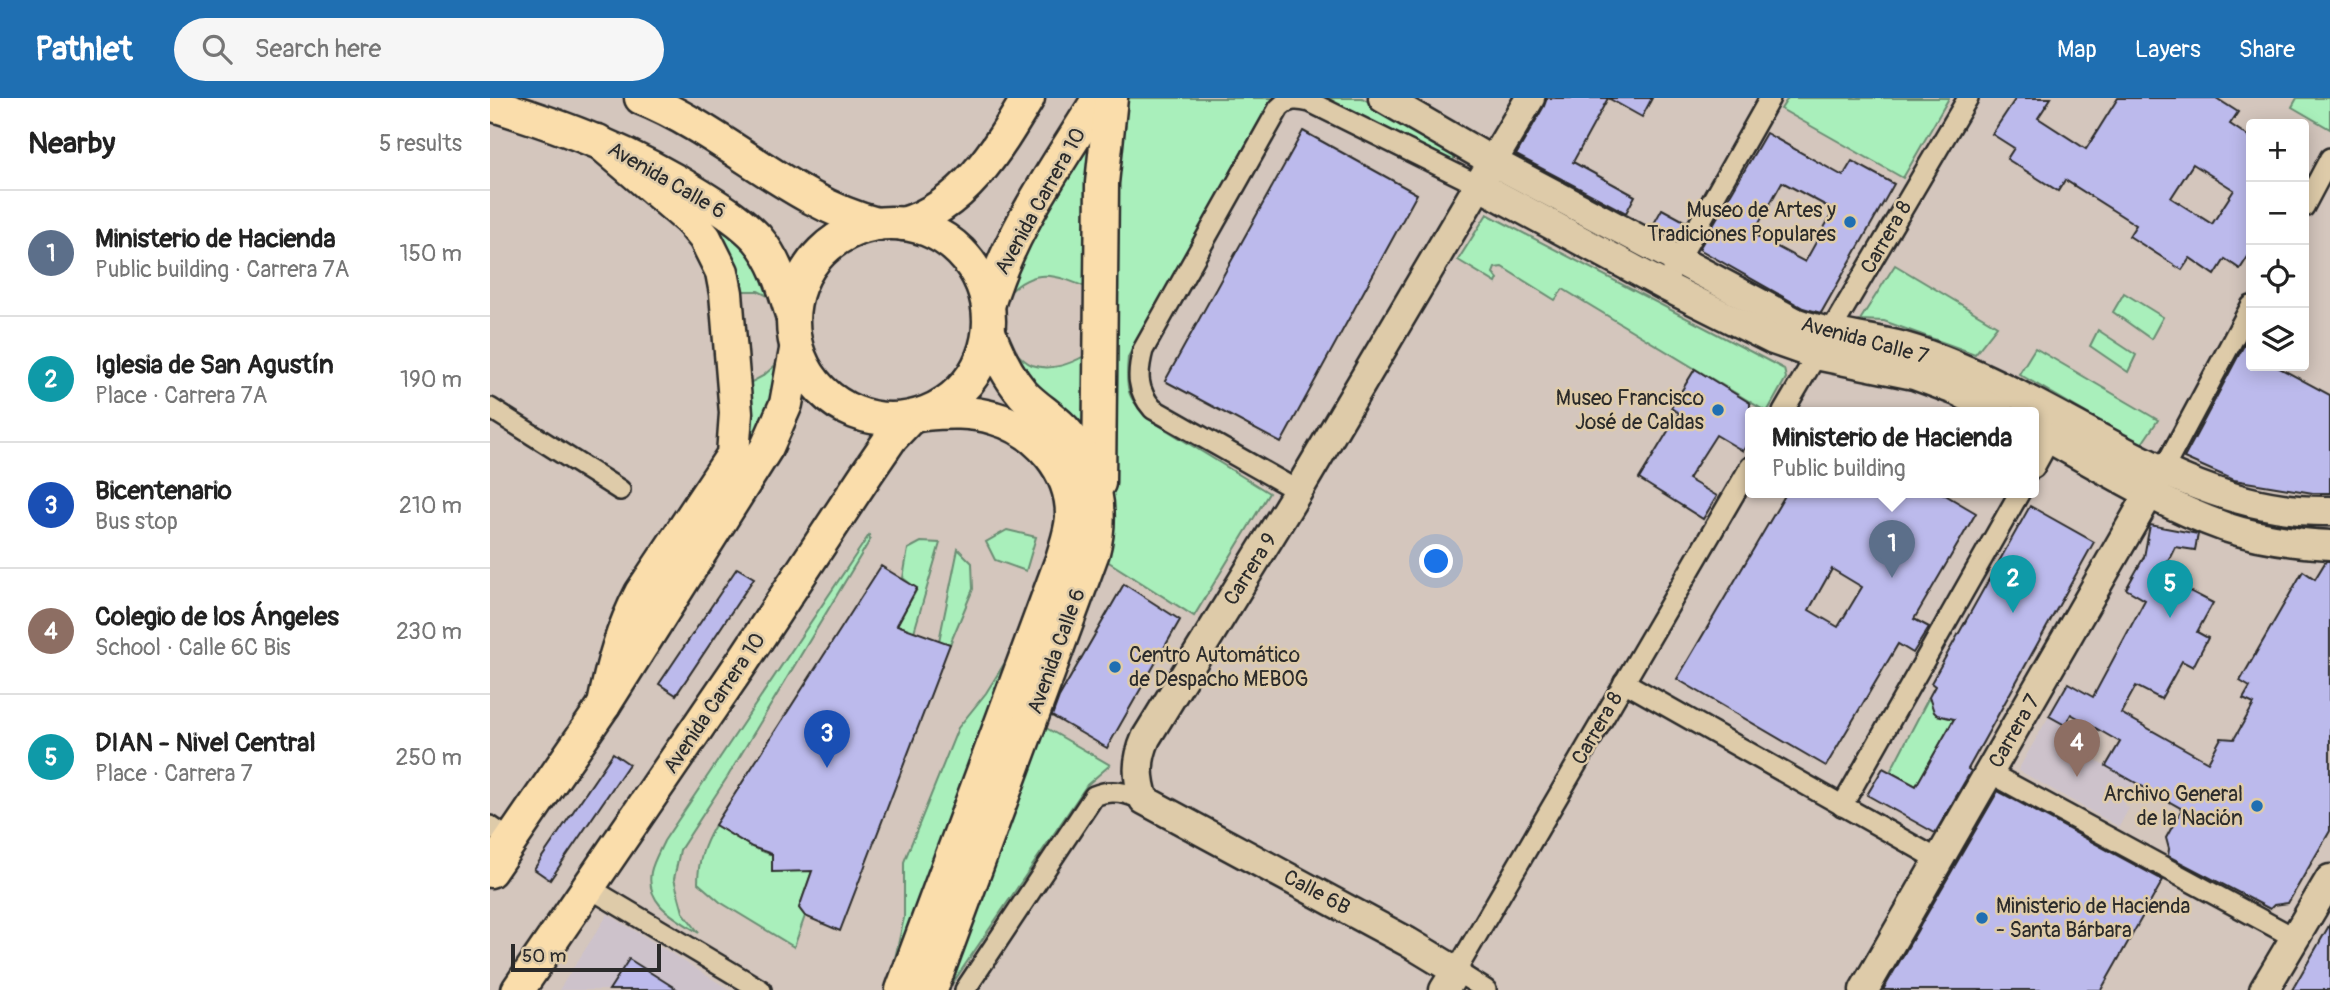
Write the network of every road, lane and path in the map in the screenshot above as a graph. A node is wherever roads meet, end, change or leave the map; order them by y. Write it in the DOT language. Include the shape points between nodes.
graph roads {
  1 [pos="641,98"];
  2 [pos="1028,98"];
  3 [pos="1099,98"];
  4 [pos="1111,98"];
  5 [pos="1383,98"];
  6 [pos="1530,98"];
  7 [pos="1770,98"];
  8 [pos="1968,98"];
  9 [pos="490,104"];
  10 [pos="598,141"];
  11 [pos="2330,158"];
  12 [pos="1497,164"];
  13 [pos="1478,186"];
  14 [pos="2309,198"];
  15 [pos="890,224"];
  16 [pos="1671,274"];
  17 [pos="2250,308"];
  18 [pos="792,316"];
  19 [pos="989,319"];
  20 [pos="1823,344"];
  21 [pos="796,350"];
  22 [pos="1786,407"];
  23 [pos="1989,407"];
  24 [pos="2037,407"];
  25 [pos="490,408"];
  26 [pos="2039,408"];
  27 [pos="917,416"];
  28 [pos="2042,435"];
  29 [pos="1745,476"];
  30 [pos="2157,482"];
  31 [pos="620,490"];
  32 [pos="1298,491"];
  33 [pos="2017,498"];
  34 [pos="1098,509"];
  35 [pos="2330,511"];
  36 [pos="2330,545"];
  37 [pos="1624,682"];
  38 [pos="604,705"];
  39 [pos="1990,773"];
  40 [pos="1144,800"];
  41 [pos="1842,806"];
  42 [pos="501,834"];
  43 [pos="1939,860"];
  44 [pos="490,871"];
  45 [pos="2330,879"];
  46 [pos="588,887"];
  47 [pos="2295,938"];
  48 [pos="1450,980"];
  49 [pos="518,990"];
  50 [pos="761,990"];
  51 [pos="902,990"];
  52 [pos="932,990"];
  53 [pos="965,990"];
  54 [pos="1486,990"];
  55 [pos="1864,990"];
  56 [pos="2264,990"];
  1 -- 15 [label="main road" via="834,211"];
  2 -- 15 [label="main road" via="985,165 963,189 928,214"];
  3 -- 19 [label="main road, Avenida Carrera 10" via="1012,242 997,277"];
  4 -- 34 [label="main road" via="1102,183"];
  5 -- 12 [label="street, Avenida Calle 7"];
  6 -- 12 [label="street, Carrera 9"];
  7 -- 16 [label="street"];
  8 -- 20 [label="street, Carrera 8"];
  9 -- 10 [label="main road, Avenida Calle 6"];
  10 -- 18 [label="main road, Avenida Calle 6" via="685,185 743,225 775,266"];
  10 -- 38 [label="main road" via="690,220 715,253 726,293 736,413 733,455 630,614"];
  11 -- 14 [label="street"];
  12 -- 13 [label="street, Carrera 9"];
  12 -- 16 [label="street, Avenida Calle 7"];
  13 -- 16 [label="street, Avenida Calle 7"];
  13 -- 32 [label="street, Carrera 9"];
  13 -- 32 [label="street" via="1310,102 1284,103 1143,350 1138,377 1153,409"];
  15 -- 18 [label="main road" via="858,229 825,248 802,279"];
  15 -- 19 [label="main road" via="933,233 960,251 983,287"];
  16 -- 20 [label="street, Avenida Calle 7" via="1786,318"];
  17 -- 30 [label="street"];
  18 -- 21 [label="main road"];
  19 -- 27 [label="main road" via="980,365 960,392"];
  19 -- 34 [label="main road, Avenida Calle 6" via="1002,363 1016,385 1079,448"];
  20 -- 22 [label="street, Carrera 8"];
  20 -- 23 [label="street, Avenida Calle 7" via="1957,391"];
  20 -- 24 [label="street, Avenida Calle 7" via="1901,346 1964,369"];
  21 -- 27 [label="main road" via="806,372 838,404 886,419"];
  21 -- 38 [label="main road" via="786,404 767,447"];
  25 -- 31 [label="street"];
  26 -- 30 [label="street, Avenida Calle 7"];
  27 -- 46 [label="main road, Avenida Carrera 10" via="891,438"];
  27 -- 51 [label="main road, Avenida Calle 6" via="957,412 997,419 1017,428 1055,461 1066,481 1072,517 1062,559"];
  28 -- 30 [label="street, Avenida Calle 7"];
  29 -- 37 [label="street, Carrera 8"];
  30 -- 35 [label="street, Avenida Calle 7" via="2290,509"];
  30 -- 36 [label="street, Avenida Calle 7" via="2225,527"];
  30 -- 39 [label="street, Carrera 7"];
  32 -- 40 [label="street, Carrera 9" via="1146,738 1138,767"];
  33 -- 41 [label="street"];
  34 -- 52 [label="main road, Avenida Calle 6" via="1093,552"];
  37 -- 41 [label="street"];
  37 -- 48 [label="street, Carrera 8"];
  38 -- 42 [label="main road"];
  39 -- 43 [label="street, Carrera 7"];
  39 -- 47 [label="street"];
  40 -- 48 [label="street, Calle 6B" via="1408,942"];
  40 -- 53 [label="street" via="1118,791 1094,796"];
  41 -- 43 [label="street"];
  42 -- 44 [label="main road"];
  43 -- 55 [label="street, Carrera 7"];
  45 -- 47 [label="street"];
  46 -- 49 [label="main road, Avenida Carrera 10"];
  46 -- 50 [label="street"];
  47 -- 56 [label="street"];
  48 -- 54 [label="street, Calle 6B"];
}
